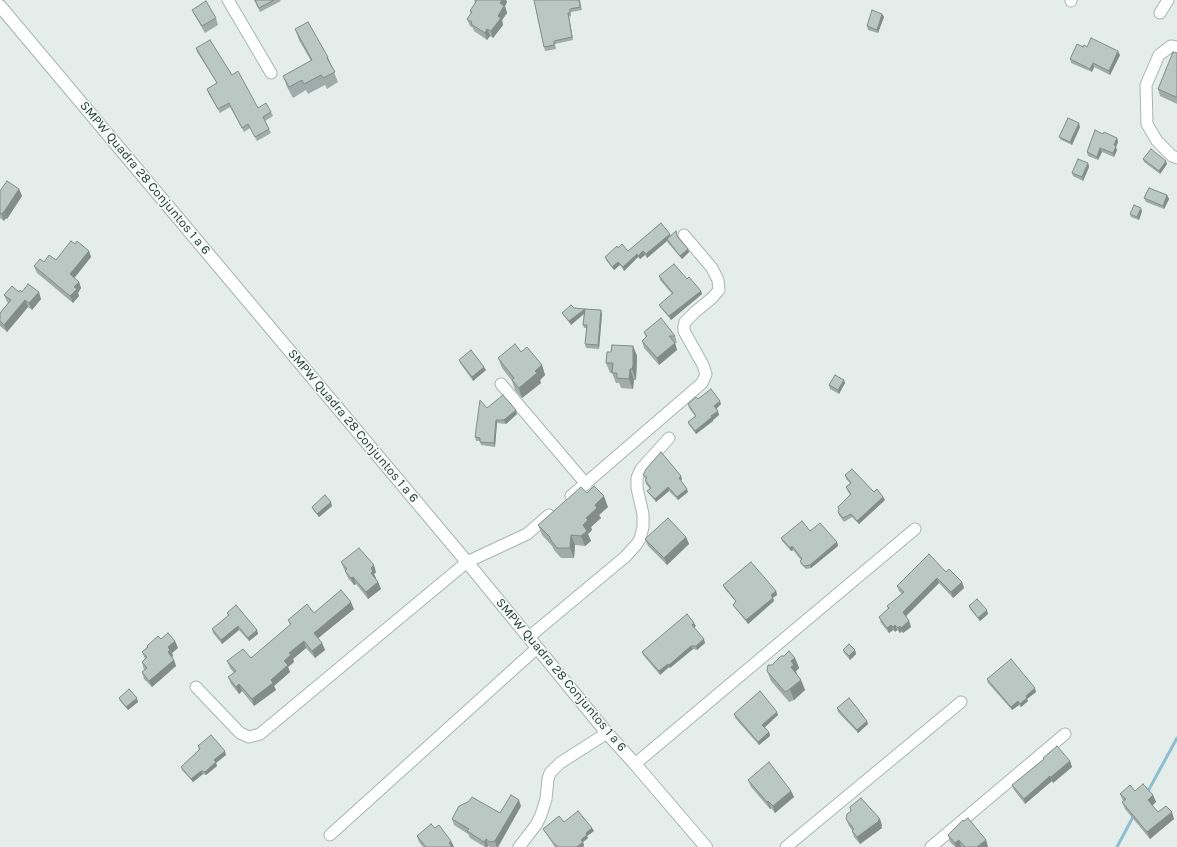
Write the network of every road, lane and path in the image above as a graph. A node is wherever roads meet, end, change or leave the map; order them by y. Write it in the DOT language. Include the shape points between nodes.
graph roads {
  1 [pos="228,0"];
  2 [pos="1168,0"];
  3 [pos="0,6"];
  4 [pos="1160,13"];
  5 [pos="1177,47"];
  6 [pos="271,74"];
  7 [pos="1177,158"];
  8 [pos="684,235"];
  9 [pos="501,384"];
  10 [pos="669,438"];
  11 [pos="586,484"];
  12 [pos="915,529"];
  13 [pos="467,562"];
  14 [pos="529,637"];
  15 [pos="537,648"];
  16 [pos="196,687"];
  17 [pos="960,702"];
  18 [pos="607,733"];
  19 [pos="1065,734"];
  20 [pos="635,764"];
  21 [pos="330,835"];
  22 [pos="519,847"];
  23 [pos="706,847"];
  24 [pos="786,847"];
  25 [pos="931,847"];
  1 -- 6 [label="street"];
  2 -- 4 [label="street"];
  3 -- 13 [label="street, SMPW Quadra 28 Conjuntos 1 a 6"];
  5 -- 7 [label="street" via="1171,46 1159,54 1146,85 1147,124 1157,141"];
  8 -- 11 [label="street" via="712,268 718,280 719,290 685,322 684,326 684,331 706,374 702,382"];
  9 -- 11 [label="street"];
  10 -- 14 [label="street" via="641,469 637,478 644,527 636,545 626,557"];
  11 -- 13 [label="street" via="527,534"];
  12 -- 20 [label="street"];
  13 -- 14 [label="street, SMPW Quadra 28 Conjuntos 1 a 6"];
  13 -- 16 [label="street" via="260,734 249,737 240,733"];
  14 -- 15 [label="street, SMPW Quadra 28 Conjuntos 1 a 6"];
  15 -- 18 [label="street, SMPW Quadra 28 Conjuntos 1 a 6"];
  15 -- 21 [label="street"];
  17 -- 24 [label="street"];
  18 -- 20 [label="street, SMPW Quadra 28 Conjuntos 1 a 6"];
  18 -- 22 [label="street" via="550,773 541,815"];
  19 -- 25 [label="street"];
  20 -- 23 [label="street, SMPW Quadra 28 Conjuntos 1 a 6"];
}
